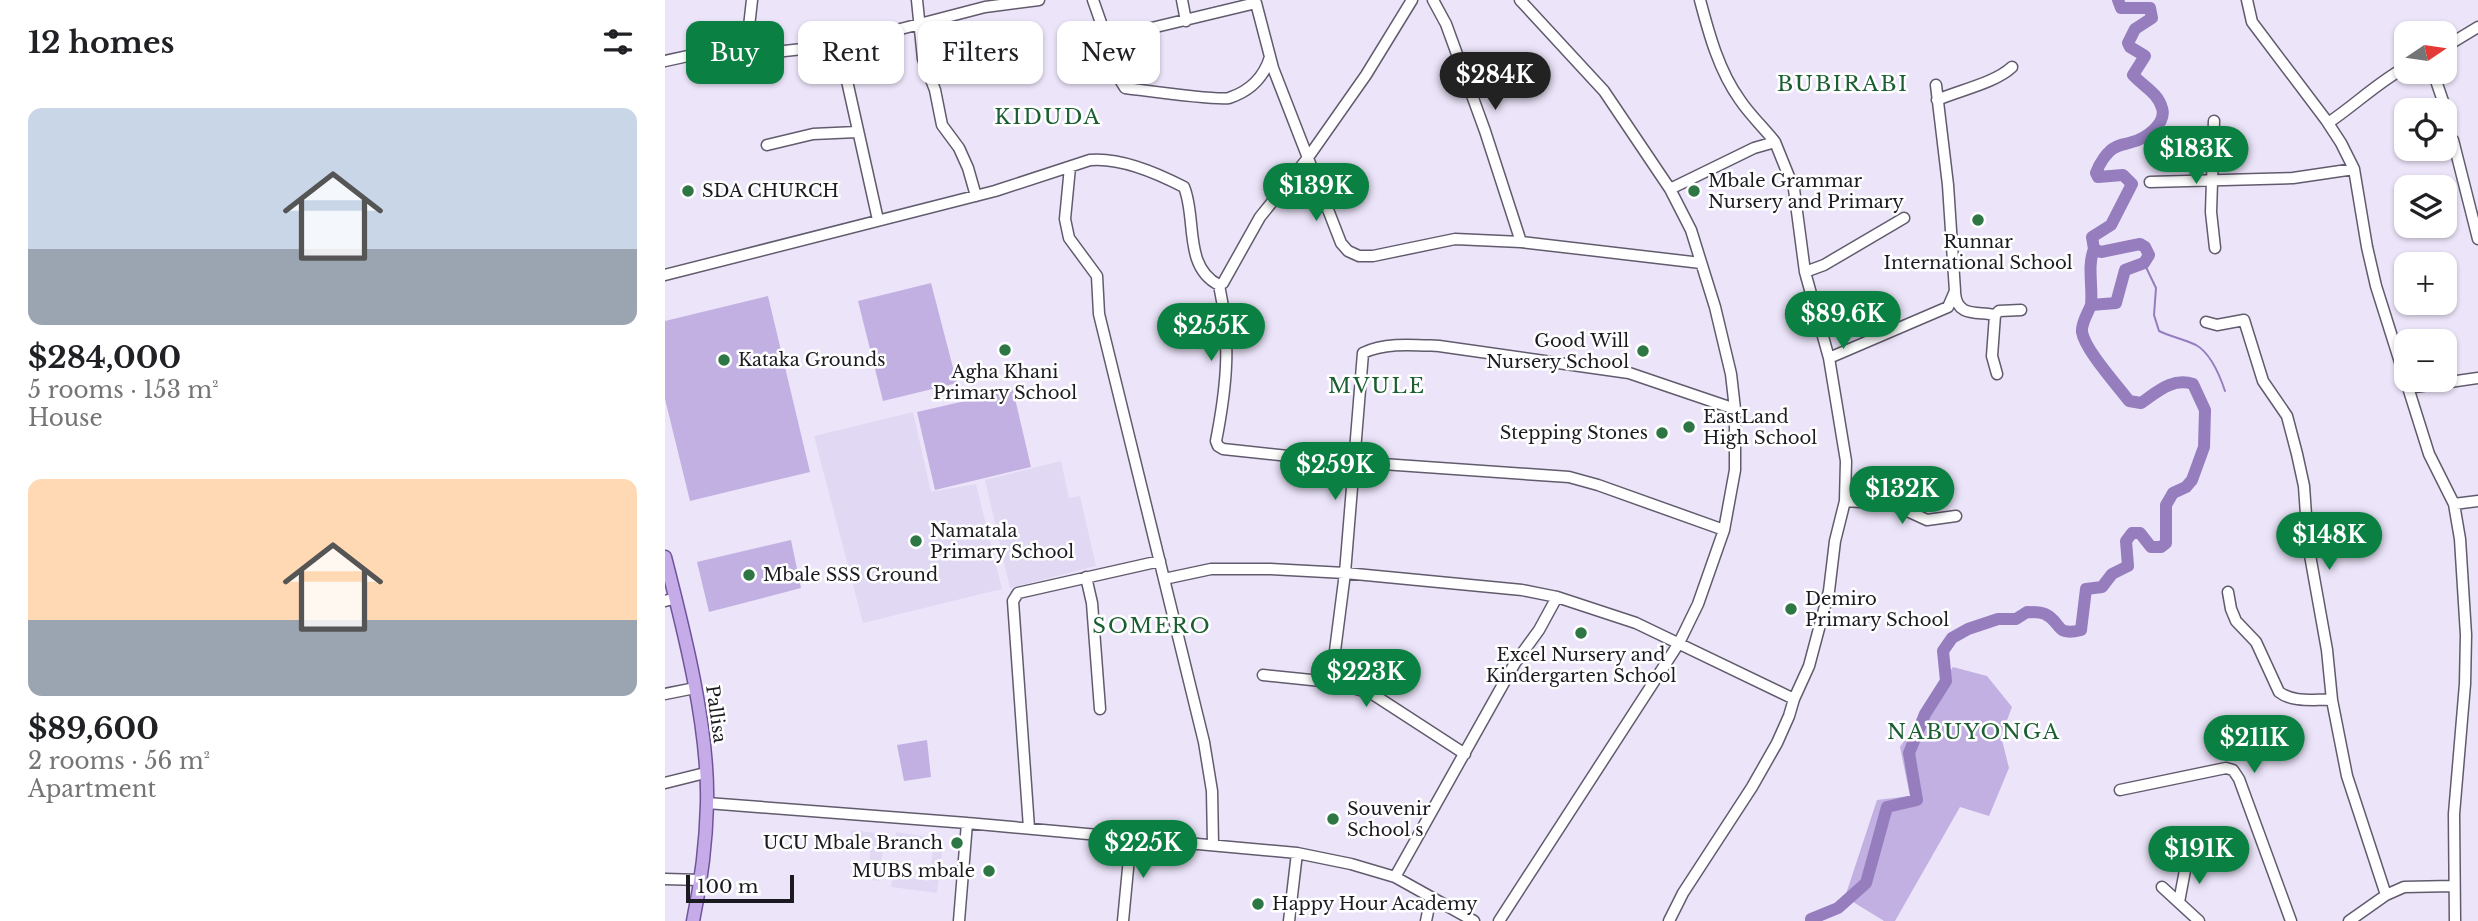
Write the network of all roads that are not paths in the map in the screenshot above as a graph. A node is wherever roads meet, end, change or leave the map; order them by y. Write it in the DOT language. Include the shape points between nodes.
graph roads {
  1 [pos="752,0"];
  2 [pos="917,0"];
  3 [pos="1039,0"];
  4 [pos="1094,0"];
  5 [pos="1182,0"];
  6 [pos="1412,0"];
  7 [pos="1433,0"];
  8 [pos="1520,0"];
  9 [pos="1700,0"];
  10 [pos="2247,0"];
  11 [pos="1256,2"];
  12 [pos="1186,20"];
  13 [pos="750,21"];
  14 [pos="921,21"];
  15 [pos="929,21"];
  16 [pos="1100,21"];
  17 [pos="1160,26"];
  18 [pos="2478,27"];
  19 [pos="2457,40"];
  20 [pos="686,56"];
  21 [pos="1270,57"];
  22 [pos="665,61"];
  23 [pos="2012,67"];
  24 [pos="2394,73"];
  25 [pos="847,84"];
  26 [pos="933,84"];
  27 [pos="1123,84"];
  28 [pos="1936,85"];
  29 [pos="1937,100"];
  30 [pos="2214,121"];
  31 [pos="2328,123"];
  32 [pos="857,132"];
  33 [pos="1775,142"];
  34 [pos="767,145"];
  35 [pos="2457,156"];
  36 [pos="1307,159"];
  37 [pos="1070,167"];
  38 [pos="2354,169"];
  39 [pos="2212,179"];
  40 [pos="2150,182"];
  41 [pos="1670,189"];
  42 [pos="976,196"];
  43 [pos="1904,218"];
  44 [pos="878,220"];
  45 [pos="2478,239"];
  46 [pos="1521,242"];
  47 [pos="2215,248"];
  48 [pos="665,262"];
  49 [pos="1701,263"];
  50 [pos="1805,272"];
  51 [pos="666,275"];
  52 [pos="1219,285"];
  53 [pos="1955,291"];
  54 [pos="2021,310"];
  55 [pos="1995,315"];
  56 [pos="2206,322"];
  57 [pos="2394,343"];
  58 [pos="1829,358"];
  59 [pos="1997,374"];
  60 [pos="2478,378"];
  61 [pos="2457,381"];
  62 [pos="2409,392"];
  63 [pos="1735,409"];
  64 [pos="1354,462"];
  65 [pos="1845,501"];
  66 [pos="2478,501"];
  67 [pos="2454,504"];
  68 [pos="1956,516"];
  69 [pos="1724,530"];
  70 [pos="665,557"];
  71 [pos="1160,561"];
  72 [pos="1345,573"];
  73 [pos="1086,577"];
  74 [pos="1164,579"];
  75 [pos="2228,592"];
  76 [pos="1556,597"];
  77 [pos="671,600"];
  78 [pos="1679,643"];
  79 [pos="1263,676"];
  80 [pos="1331,682"];
  81 [pos="695,688"];
  82 [pos="665,694"];
  83 [pos="1794,699"];
  84 [pos="2332,700"];
  85 [pos="1100,709"];
  86 [pos="1465,754"];
  87 [pos="705,773"];
  88 [pos="665,783"];
  89 [pos="2120,790"];
  90 [pos="707,803"];
  91 [pos="967,823"];
  92 [pos="1029,828"];
  93 [pos="1131,837"];
  94 [pos="1213,844"];
  95 [pos="1297,853"];
  96 [pos="2186,865"];
  97 [pos="1395,877"];
  98 [pos="665,879"];
  99 [pos="701,880"];
  100 [pos="2453,886"];
  101 [pos="2162,887"];
  102 [pos="2386,895"];
  103 [pos="1431,897"];
  104 [pos="2179,902"];
  105 [pos="693,921"];
  106 [pos="959,921"];
  107 [pos="1123,921"];
  108 [pos="1289,921"];
  109 [pos="1426,921"];
  110 [pos="1474,921"];
  111 [pos="1499,921"];
  112 [pos="1669,921"];
  113 [pos="2199,921"];
  114 [pos="2291,921"];
  115 [pos="2349,921"];
  116 [pos="2455,921"];
  1 -- 13 [label="street"];
  2 -- 14 [label="street"];
  3 -- 15 [label="street"];
  4 -- 16 [label="street"];
  5 -- 12 [label="street"];
  6 -- 36 [label="street" via="1367,75"];
  7 -- 46 [label="street" via="1447,24"];
  8 -- 41 [label="street" via="1604,91"];
  9 -- 33 [label="street" via="1728,80"];
  10 -- 31 [label="street" via="2255,27"];
  11 -- 12 [label="street"];
  11 -- 21 [label="street"];
  12 -- 17 [label="street"];
  18 -- 19 [label="street"];
  20 -- 22 [label="street"];
  21 -- 27 [label="street" via="1258,81 1228,99 1125,88"];
  21 -- 36 [label="street"];
  23 -- 29 [label="street" via="2003,75"];
  24 -- 31 [label="street"];
  25 -- 32 [label="street"];
  26 -- 42 [label="street" via="942,125 959,148"];
  28 -- 29 [label="street"];
  29 -- 53 [label="street"];
  30 -- 39 [label="street"];
  31 -- 38 [label="street"];
  32 -- 34 [label="street" via="813,134"];
  32 -- 44 [label="street"];
  33 -- 41 [label="street"];
  33 -- 50 [label="street" via="1794,189"];
  35 -- 45 [label="street"];
  36 -- 46 [label="street" via="1341,243 1359,256 1455,239"];
  36 -- 52 [label="street" via="1260,217"];
  37 -- 42 [label="street"];
  37 -- 52 [label="street" via="1109,160 1184,187 1194,251 1203,271"];
  37 -- 71 [label="street" via="1065,219 1069,238 1097,276 1099,314"];
  38 -- 39 [label="street" via="2293,178"];
  38 -- 57 [label="street" via="2367,247"];
  39 -- 40 [label="street"];
  39 -- 47 [label="street"];
  41 -- 49 [label="street" via="1691,230"];
  42 -- 44 [label="street"];
  43 -- 50 [label="street"];
  44 -- 51 [label="street"];
  46 -- 49 [label="street"];
  48 -- 51 [label="street"];
  49 -- 63 [label="street" via="1731,374"];
  50 -- 58 [label="street"];
  52 -- 64 [label="street" via="1228,345 1216,440 1219,446"];
  53 -- 55 [label="street" via="1962,308 1976,315"];
  53 -- 58 [label="street" via="1948,307"];
  54 -- 55 [label="street"];
  55 -- 59 [label="street" via="1992,356"];
  56 -- 84 [label="street" via="2217,325 2244,320 2263,381 2287,415 2304,486 2305,528"];
  58 -- 65 [label="street" via="1846,461"];
  60 -- 61 [label="street"];
  62 -- 67 [label="street" via="2429,454"];
  63 -- 64 [label="street" via="1629,373 1439,346 1370,350 1363,353 1361,361"];
  63 -- 69 [label="street" via="1735,470"];
  64 -- 69 [label="street" via="1569,477"];
  64 -- 72 [label="street"];
  65 -- 68 [label="street" via="1892,504 1927,520"];
  65 -- 83 [label="street" via="1813,653"];
  66 -- 67 [label="street"];
  67 -- 100 [label="street" via="2466,635"];
  69 -- 78 [label="street"];
  70 -- 77 [label="main road, Pallisa"];
  71 -- 73 [label="street"];
  71 -- 74 [label="street"];
  72 -- 74 [label="street" via="1211,569"];
  72 -- 76 [label="street"];
  72 -- 80 [label="street"];
  73 -- 85 [label="street"];
  73 -- 92 [label="street" via="1018,593 1013,601"];
  74 -- 94 [label="street" via="1204,742 1212,791"];
  75 -- 84 [label="street" via="2236,621 2256,642 2279,691 2300,699"];
  76 -- 78 [label="street"];
  76 -- 86 [label="street"];
  77 -- 81 [label="main road, Pallisa"];
  78 -- 83 [label="street"];
  78 -- 111 [label="street"];
  79 -- 80 [label="street"];
  80 -- 86 [label="street" via="1371,693"];
  81 -- 82 [label="street"];
  81 -- 87 [label="main road, Pallisa"];
  83 -- 112 [label="street" via="1777,743"];
  84 -- 102 [label="street" via="2347,776"];
  86 -- 97 [label="street"];
  87 -- 88 [label="street"];
  87 -- 90 [label="main road, Pallisa"];
  89 -- 114 [label="street" via="2233,770"];
  90 -- 91 [label="street"];
  90 -- 99 [label="main road, Pallisa"];
  91 -- 92 [label="street"];
  91 -- 106 [label="street"];
  92 -- 93 [label="street"];
  93 -- 94 [label="street"];
  93 -- 107 [label="street"];
  94 -- 95 [label="street"];
  95 -- 97 [label="street"];
  95 -- 108 [label="street"];
  96 -- 104 [label="street"];
  97 -- 103 [label="street"];
  98 -- 99 [label="street"];
  99 -- 105 [label="main road, Pallisa"];
  100 -- 102 [label="street" via="2411,885"];
  100 -- 116 [label="street"];
  101 -- 104 [label="street"];
  102 -- 115 [label="street"];
  103 -- 109 [label="street"];
  103 -- 110 [label="street"];
  104 -- 113 [label="street"];
}
